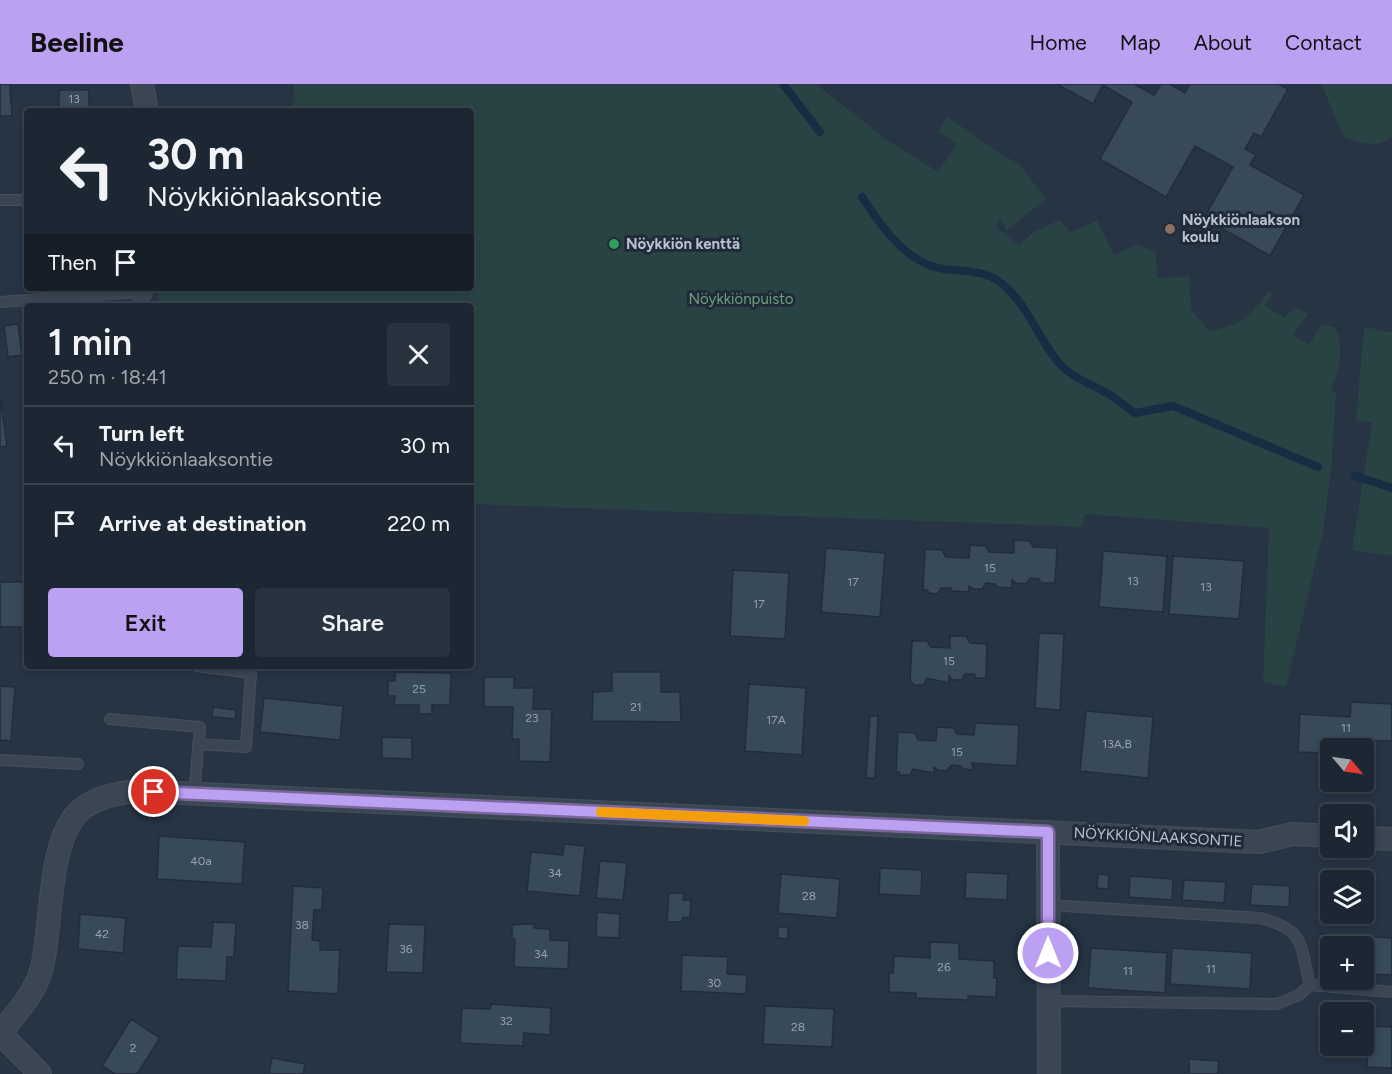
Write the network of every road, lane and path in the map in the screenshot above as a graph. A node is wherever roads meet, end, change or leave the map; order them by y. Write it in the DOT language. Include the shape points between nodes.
graph roads {
  1 [pos="142,84"];
  2 [pos="146,108"];
  3 [pos="0,200"];
  4 [pos="24,200"];
  5 [pos="129,291"];
  6 [pos="0,302"];
  7 [pos="220,669"];
  8 [pos="110,719"];
  9 [pos="198,744"];
  10 [pos="0,760"];
  11 [pos="78,764"];
  12 [pos="194,794"];
  13 [pos="1048,832"];
  14 [pos="1320,835"];
  15 [pos="1374,838"];
  16 [pos="1392,839"];
  17 [pos="1048,905"];
  18 [pos="1310,985"];
  19 [pos="1392,992"];
  20 [pos="1048,1001"];
  21 [pos="0,1033"];
  22 [pos="40,1074"];
  23 [pos="1049,1074"];
  1 -- 2 [label="street"];
  3 -- 4 [label="lane"];
  5 -- 6 [label="lane"];
  7 -- 9 [label="lane" via="251,673 246,747"];
  8 -- 9 [label="lane" via="200,728"];
  9 -- 12 [label="lane"];
  10 -- 11 [label="lane"];
  12 -- 13 [label="street, NÖYKKIÖNLAAKSONTIE"];
  12 -- 21 [label="street, NÖYKKIÖNLAAKSONTIE" via="134,791 109,795 84,806 71,821 57,858 42,967 35,987"];
  13 -- 14 [label="street, NÖYKKIÖNLAAKSONTIE" via="1259,842 1293,834"];
  13 -- 17 [label="street"];
  15 -- 16 [label="street"];
  17 -- 18 [label="lane" via="1260,918 1282,924 1298,935"];
  17 -- 20 [label="street"];
  18 -- 19 [label="lane"];
  18 -- 20 [label="lane" via="1278,1004"];
  20 -- 23 [label="street"];
  21 -- 22 [label="street"];
}
